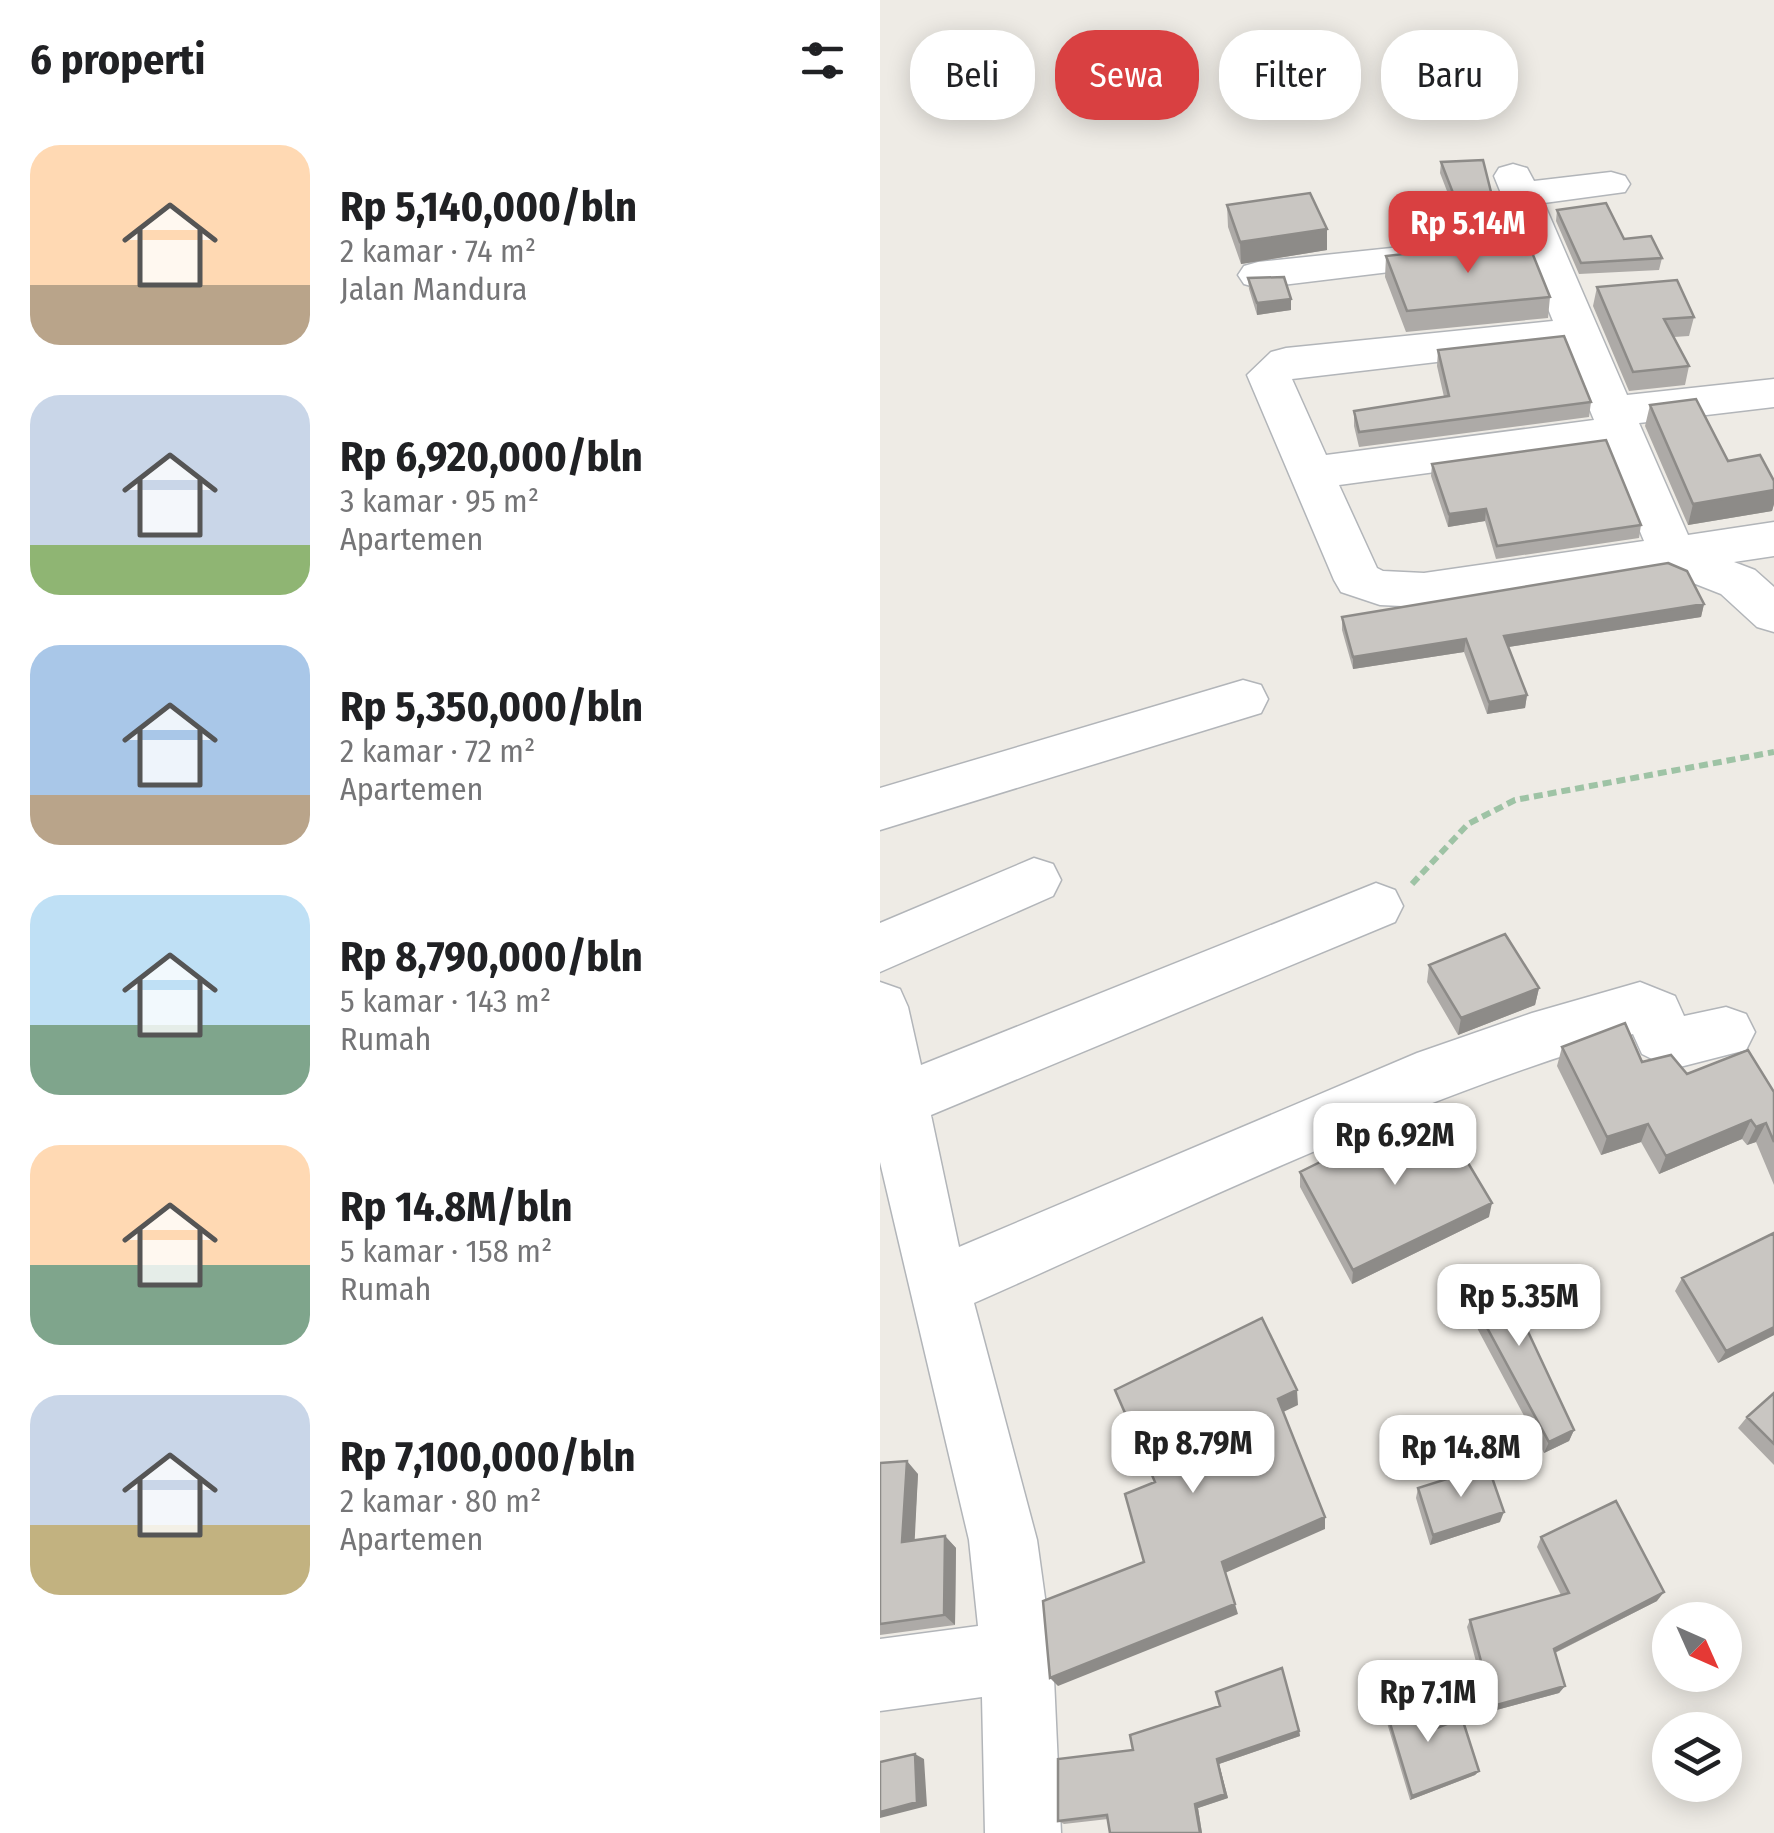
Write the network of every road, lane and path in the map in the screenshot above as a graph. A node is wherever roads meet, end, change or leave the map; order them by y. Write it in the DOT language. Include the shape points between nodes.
graph roads {
  1 [pos="1611,184"];
  2 [pos="1540,243"];
  3 [pos="1258,276"];
  4 [pos="1578,332"];
  5 [pos="1774,393"];
  6 [pos="1615,422"];
  7 [pos="1310,472"];
  8 [pos="1774,540"];
  9 [pos="1674,557"];
  10 [pos="1774,614"];
  11 [pos="1243,699"];
  12 [pos="1774,752"];
  13 [pos="880,809"];
  14 [pos="1034,880"];
  15 [pos="1376,906"];
  16 [pos="880,948"];
  17 [pos="880,1007"];
  18 [pos="1726,1032"];
  19 [pos="898,1102"];
  20 [pos="939,1287"];
  21 [pos="1017,1656"];
  22 [pos="880,1675"];
  23 [pos="1024,1833"];
  1 -- 2 [label="street" via="1516,185"];
  2 -- 3 [label="street"];
  2 -- 4 [label="street" via="1578,291"];
  4 -- 6 [label="street"];
  4 -- 7 [label="street" via="1275,367 1268,375"];
  5 -- 6 [label="street"];
  6 -- 7 [label="street"];
  6 -- 9 [label="street"];
  7 -- 9 [label="street" via="1351,570 1380,588 1424,590"];
  8 -- 9 [label="street"];
  9 -- 10 [label="street" via="1738,582"];
  11 -- 13 [label="street"];
  12 -- 15 [label="path" via="1515,800 1468,824 1415,881"];
  14 -- 16 [label="street"];
  15 -- 19 [label="street"];
  17 -- 19 [label="street"];
  18 -- 20 [label="street" via="1672,1044 1655,1014 1640,1007 1532,1038 1417,1079"];
  19 -- 20 [label="street"];
  20 -- 21 [label="street" via="1003,1540"];
  21 -- 22 [label="street"];
  21 -- 23 [label="street"];
}
